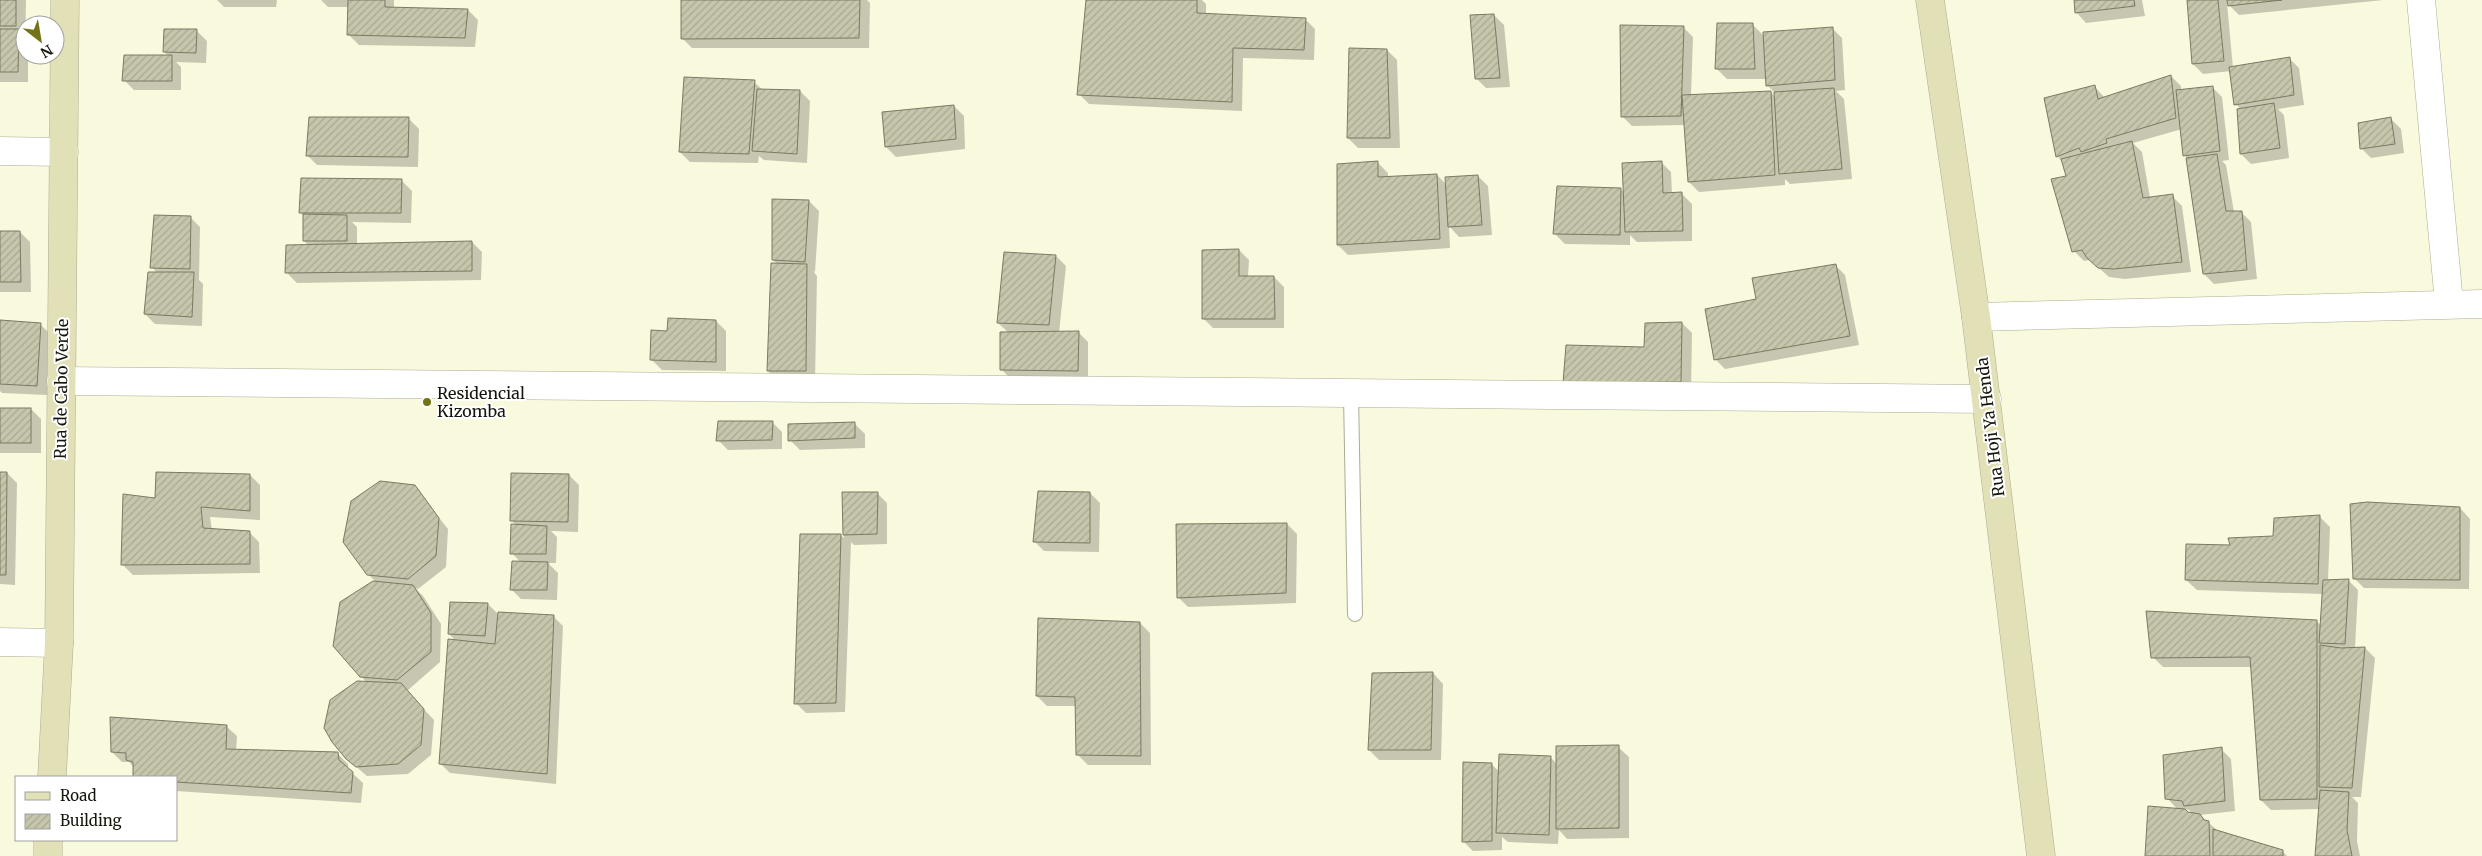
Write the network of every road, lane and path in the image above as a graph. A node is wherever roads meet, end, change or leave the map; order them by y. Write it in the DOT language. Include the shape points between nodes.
graph roads {
  1 [pos="65,0"];
  2 [pos="1930,0"];
  3 [pos="2421,0"];
  4 [pos="0,151"];
  5 [pos="64,152"];
  6 [pos="2449,304"];
  7 [pos="2482,304"];
  8 [pos="1976,316"];
  9 [pos="61,381"];
  10 [pos="1351,394"];
  11 [pos="1986,399"];
  12 [pos="1355,614"];
  13 [pos="0,642"];
  14 [pos="59,643"];
  15 [pos="52,776"];
  16 [pos="48,841"];
  17 [pos="48,856"];
  18 [pos="2041,856"];
  1 -- 5 [label="main road, Rua de Cabo Verde"];
  2 -- 8 [label="main road, Rua Hoji Ya Henda"];
  3 -- 6 [label="street"];
  4 -- 5 [label="street"];
  5 -- 9 [label="main road, Rua de Cabo Verde"];
  6 -- 7 [label="street"];
  6 -- 8 [label="street"];
  8 -- 11 [label="main road, Rua Hoji Ya Henda"];
  9 -- 10 [label="street"];
  9 -- 14 [label="main road, Rua de Cabo Verde"];
  10 -- 11 [label="street"];
  10 -- 12 [label="lane"];
  11 -- 18 [label="main road, Rua Hoji Ya Henda"];
  13 -- 14 [label="street"];
  14 -- 15 [label="main road, Rua de Cabo Verde"];
  16 -- 17 [label="main road"];
}
